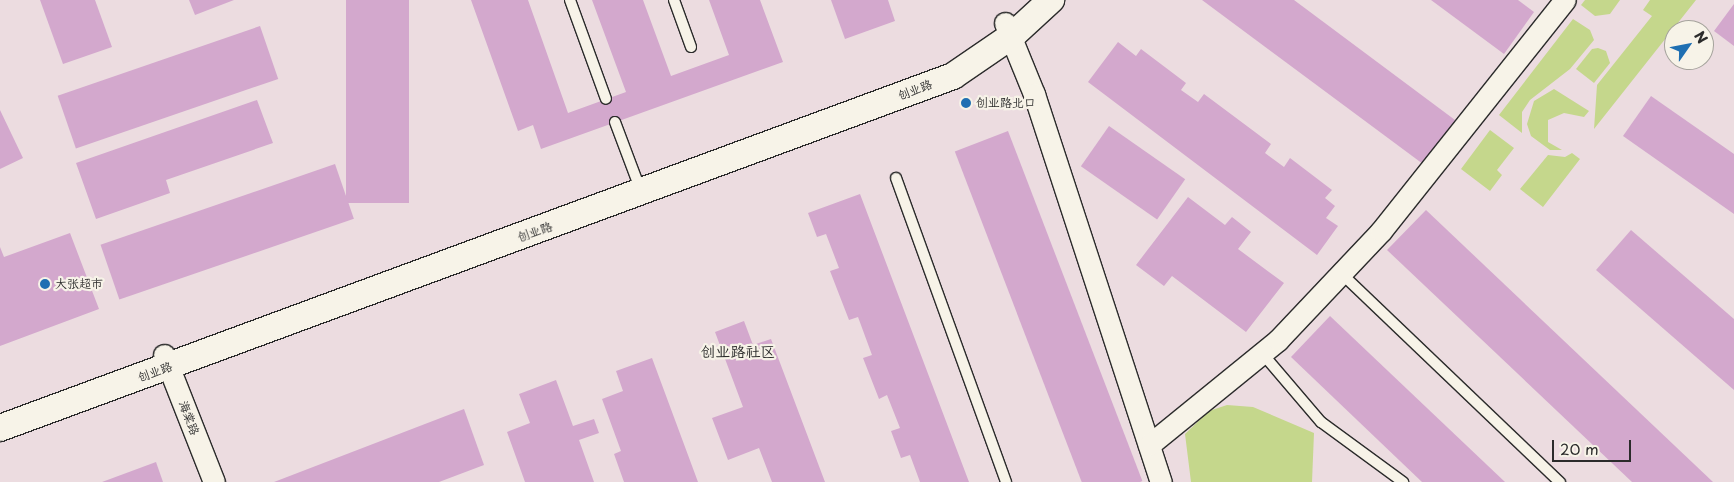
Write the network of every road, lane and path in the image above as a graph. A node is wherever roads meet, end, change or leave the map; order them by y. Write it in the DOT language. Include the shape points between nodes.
graph roads {
  1 [pos="570,0"];
  2 [pos="674,0"];
  3 [pos="1030,0"];
  4 [pos="1051,0"];
  5 [pos="1565,0"];
  6 [pos="1009,29"];
  7 [pos="691,47"];
  8 [pos="606,99"];
  9 [pos="615,122"];
  10 [pos="896,178"];
  11 [pos="639,186"];
  12 [pos="1341,273"];
  13 [pos="1262,354"];
  14 [pos="166,361"];
  15 [pos="0,414"];
  16 [pos="0,428"];
  17 [pos="1149,445"];
  18 [pos="214,482"];
  19 [pos="1006,482"];
  20 [pos="1161,482"];
  21 [pos="1403,482"];
  22 [pos="1560,482"];
  1 -- 8 [label="lane"];
  2 -- 7 [label="lane"];
  3 -- 6 [label="street, 创业路"];
  4 -- 6 [label="street, 创业路"];
  5 -- 12 [label="street" via="1381,231"];
  6 -- 11 [label="street, 创业路" via="954,76"];
  6 -- 17 [label="street"];
  9 -- 11 [label="lane"];
  10 -- 19 [label="lane"];
  11 -- 14 [label="street, 创业路"];
  12 -- 13 [label="street"];
  12 -- 22 [label="lane"];
  13 -- 17 [label="street"];
  13 -- 21 [label="lane" via="1321,422"];
  14 -- 15 [label="street, 创业路"];
  14 -- 16 [label="street, 创业路"];
  14 -- 18 [label="street, 海棠路"];
  17 -- 20 [label="street"];
}
